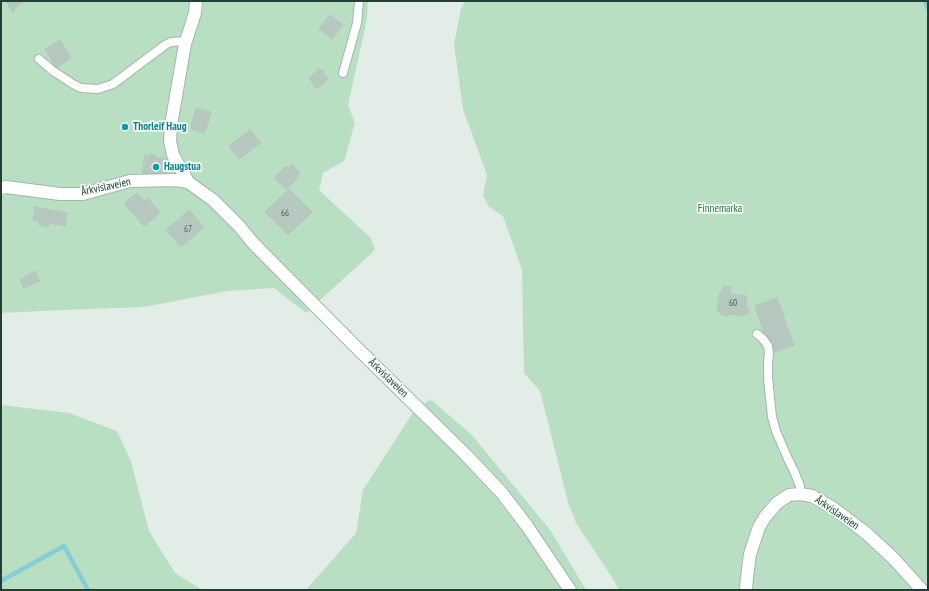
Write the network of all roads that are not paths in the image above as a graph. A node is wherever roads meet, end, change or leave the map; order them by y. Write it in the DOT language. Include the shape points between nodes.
graph roads {
  1 [pos="196,1"];
  2 [pos="359,1"];
  3 [pos="187,41"];
  4 [pos="39,59"];
  5 [pos="343,73"];
  6 [pos="188,182"];
  7 [pos="1,188"];
  8 [pos="757,334"];
  9 [pos="800,494"];
  10 [pos="570,590"];
  11 [pos="746,590"];
  12 [pos="922,590"];
  1 -- 3 [label="street, Årkvislaveien"];
  2 -- 5 [label="lane" via="357,23"];
  3 -- 4 [label="lane" via="165,45 113,84 98,89 81,88 73,84"];
  3 -- 6 [label="street, Årkvislaveien" via="170,141 173,155"];
  6 -- 7 [label="street, Årkvislaveien" via="130,181 83,194"];
  6 -- 10 [label="street, Årkvislaveien" via="213,200 501,492"];
  8 -- 9 [label="lane" via="768,346 772,417 800,486"];
  9 -- 11 [label="street, Årkvislaveien" via="789,495 777,503 759,527 750,554"];
  9 -- 12 [label="street, Årkvislaveien" via="812,496 828,505 866,532"];
}
